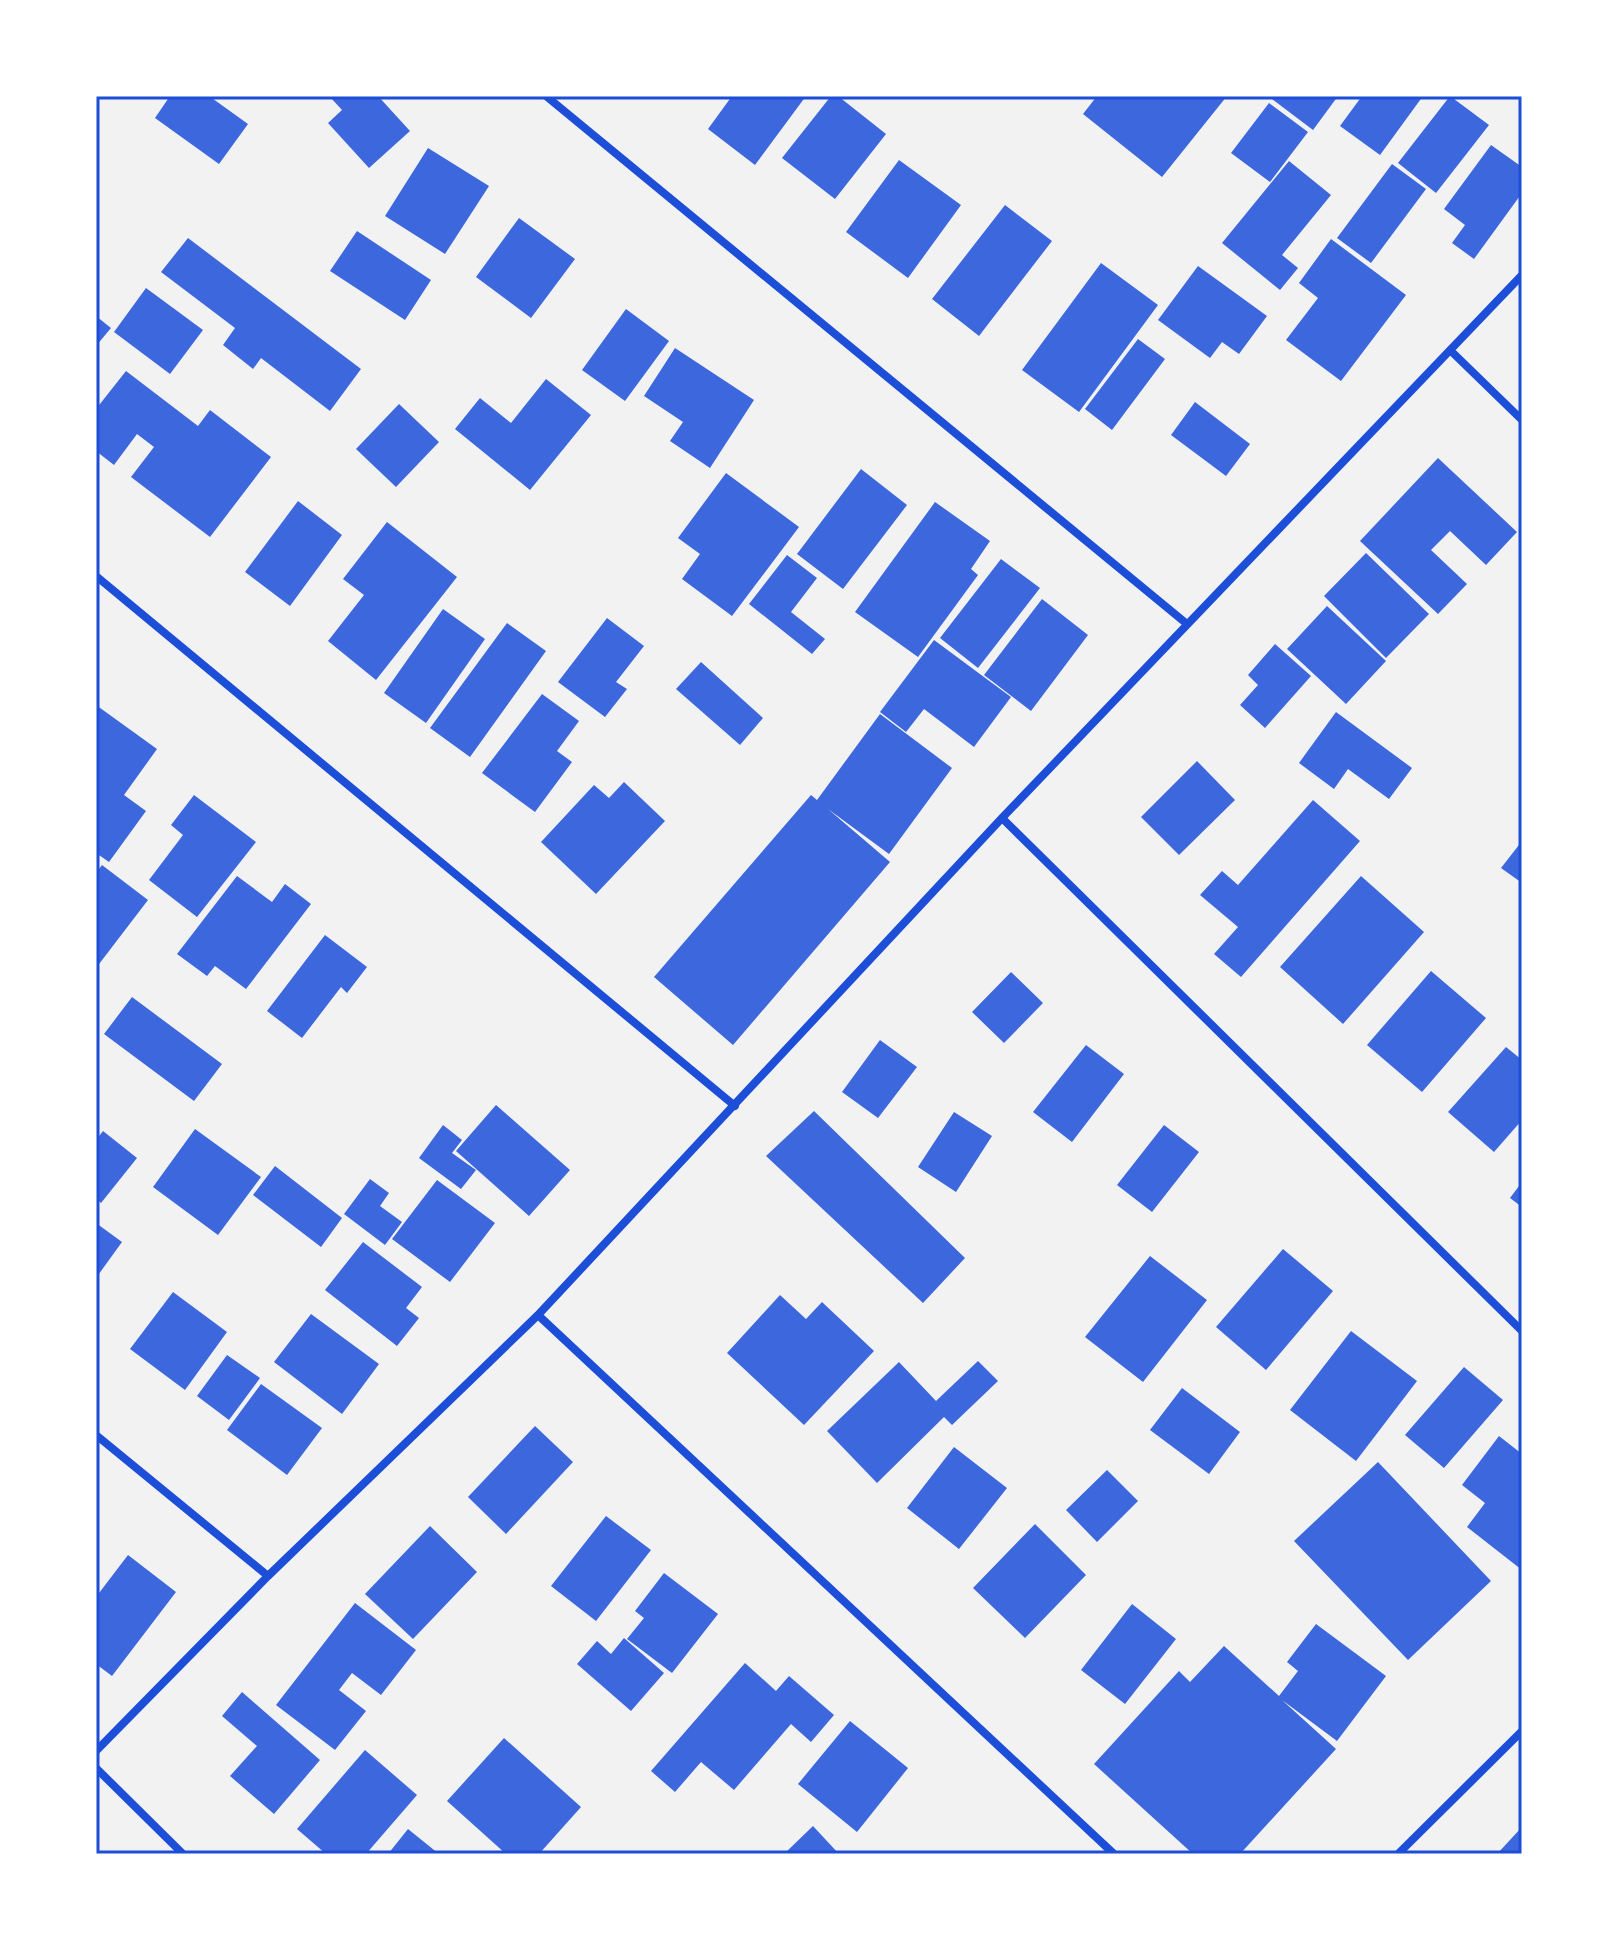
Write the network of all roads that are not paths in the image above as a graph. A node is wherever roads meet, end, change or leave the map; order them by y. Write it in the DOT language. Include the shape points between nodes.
graph roads {
  1 [pos="546,96"];
  2 [pos="1522,275"];
  3 [pos="1451,351"];
  4 [pos="1522,420"];
  5 [pos="96,576"];
  6 [pos="1187,624"];
  7 [pos="1002,818"];
  8 [pos="735,1106"];
  9 [pos="538,1315"];
  10 [pos="1522,1331"];
  11 [pos="96,1435"];
  12 [pos="268,1576"];
  13 [pos="1522,1731"];
  14 [pos="96,1751"];
  15 [pos="96,1768"];
  16 [pos="183,1854"];
  17 [pos="1114,1854"];
  18 [pos="1398,1854"];
  1 -- 6 [label="street"];
  2 -- 3 [label="street"];
  3 -- 4 [label="street"];
  3 -- 6 [label="street"];
  5 -- 8 [label="street"];
  6 -- 7 [label="street"];
  7 -- 8 [label="street"];
  7 -- 10 [label="street"];
  8 -- 9 [label="street"];
  9 -- 12 [label="street"];
  9 -- 17 [label="street"];
  11 -- 12 [label="street"];
  12 -- 14 [label="street"];
  13 -- 18 [label="street"];
  15 -- 16 [label="street"];
}
